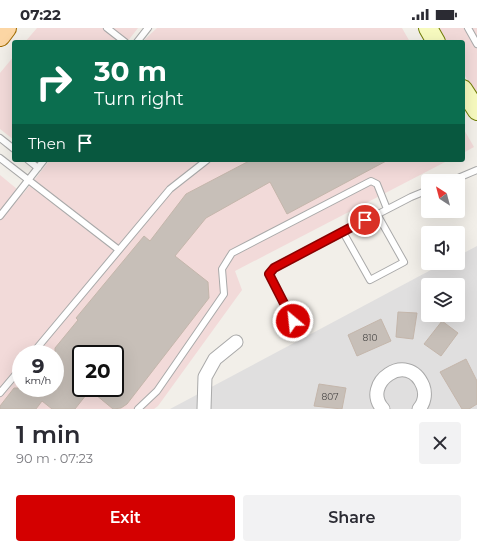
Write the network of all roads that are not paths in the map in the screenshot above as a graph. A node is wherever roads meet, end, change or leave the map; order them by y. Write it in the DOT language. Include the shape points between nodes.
graph roads {
  1 [pos="6,28"];
  2 [pos="107,28"];
  3 [pos="148,28"];
  4 [pos="468,28"];
  5 [pos="0,36"];
  6 [pos="122,40"];
  7 [pos="139,40"];
  8 [pos="477,44"];
  9 [pos="0,138"];
  10 [pos="12,147"];
  11 [pos="0,158"];
  12 [pos="30,162"];
  13 [pos="42,162"];
  14 [pos="204,162"];
  15 [pos="38,168"];
  16 [pos="477,170"];
  17 [pos="465,175"];
  18 [pos="28,180"];
  19 [pos="421,193"];
  20 [pos="387,209"];
  21 [pos="377,214"];
  22 [pos="0,216"];
  23 [pos="343,232"];
  24 [pos="119,250"];
  25 [pos="293,321"];
  26 [pos="236,342"];
  27 [pos="40,345"];
  28 [pos="12,379"];
  29 [pos="0,393"];
  30 [pos="138,409"];
  31 [pos="204,409"];
  32 [pos="383,409"];
  33 [pos="419,409"];
  1 -- 5 [label="main road"];
  2 -- 6 [label="lane"];
  3 -- 7 [label="lane"];
  4 -- 8 [label="lane"];
  9 -- 10 [label="lane"];
  11 -- 18 [label="lane"];
  12 -- 15 [label="lane"];
  13 -- 15 [label="lane"];
  14 -- 24 [label="lane" via="170,189"];
  15 -- 18 [label="lane"];
  16 -- 17 [label="lane"];
  18 -- 22 [label="lane"];
  18 -- 24 [label="lane"];
  19 -- 20 [label="lane"];
  20 -- 21 [label="lane"];
  20 -- 30 [label="lane" via="377,184 371,181 232,253 222,269 224,294 157,391"];
  21 -- 23 [label="lane"];
  21 -- 23 [label="lane" via="404,262 370,280"];
  23 -- 25 [label="lane" via="274,268 269,274"];
  24 -- 27 [label="lane"];
  26 -- 31 [label="street" via="215,359 205,377"];
  28 -- 29 [label="lane"];
  32 -- 33 [label="street" via="378,398 381,380 396,370 406,370 421,380 424,389 424,398"];
}
